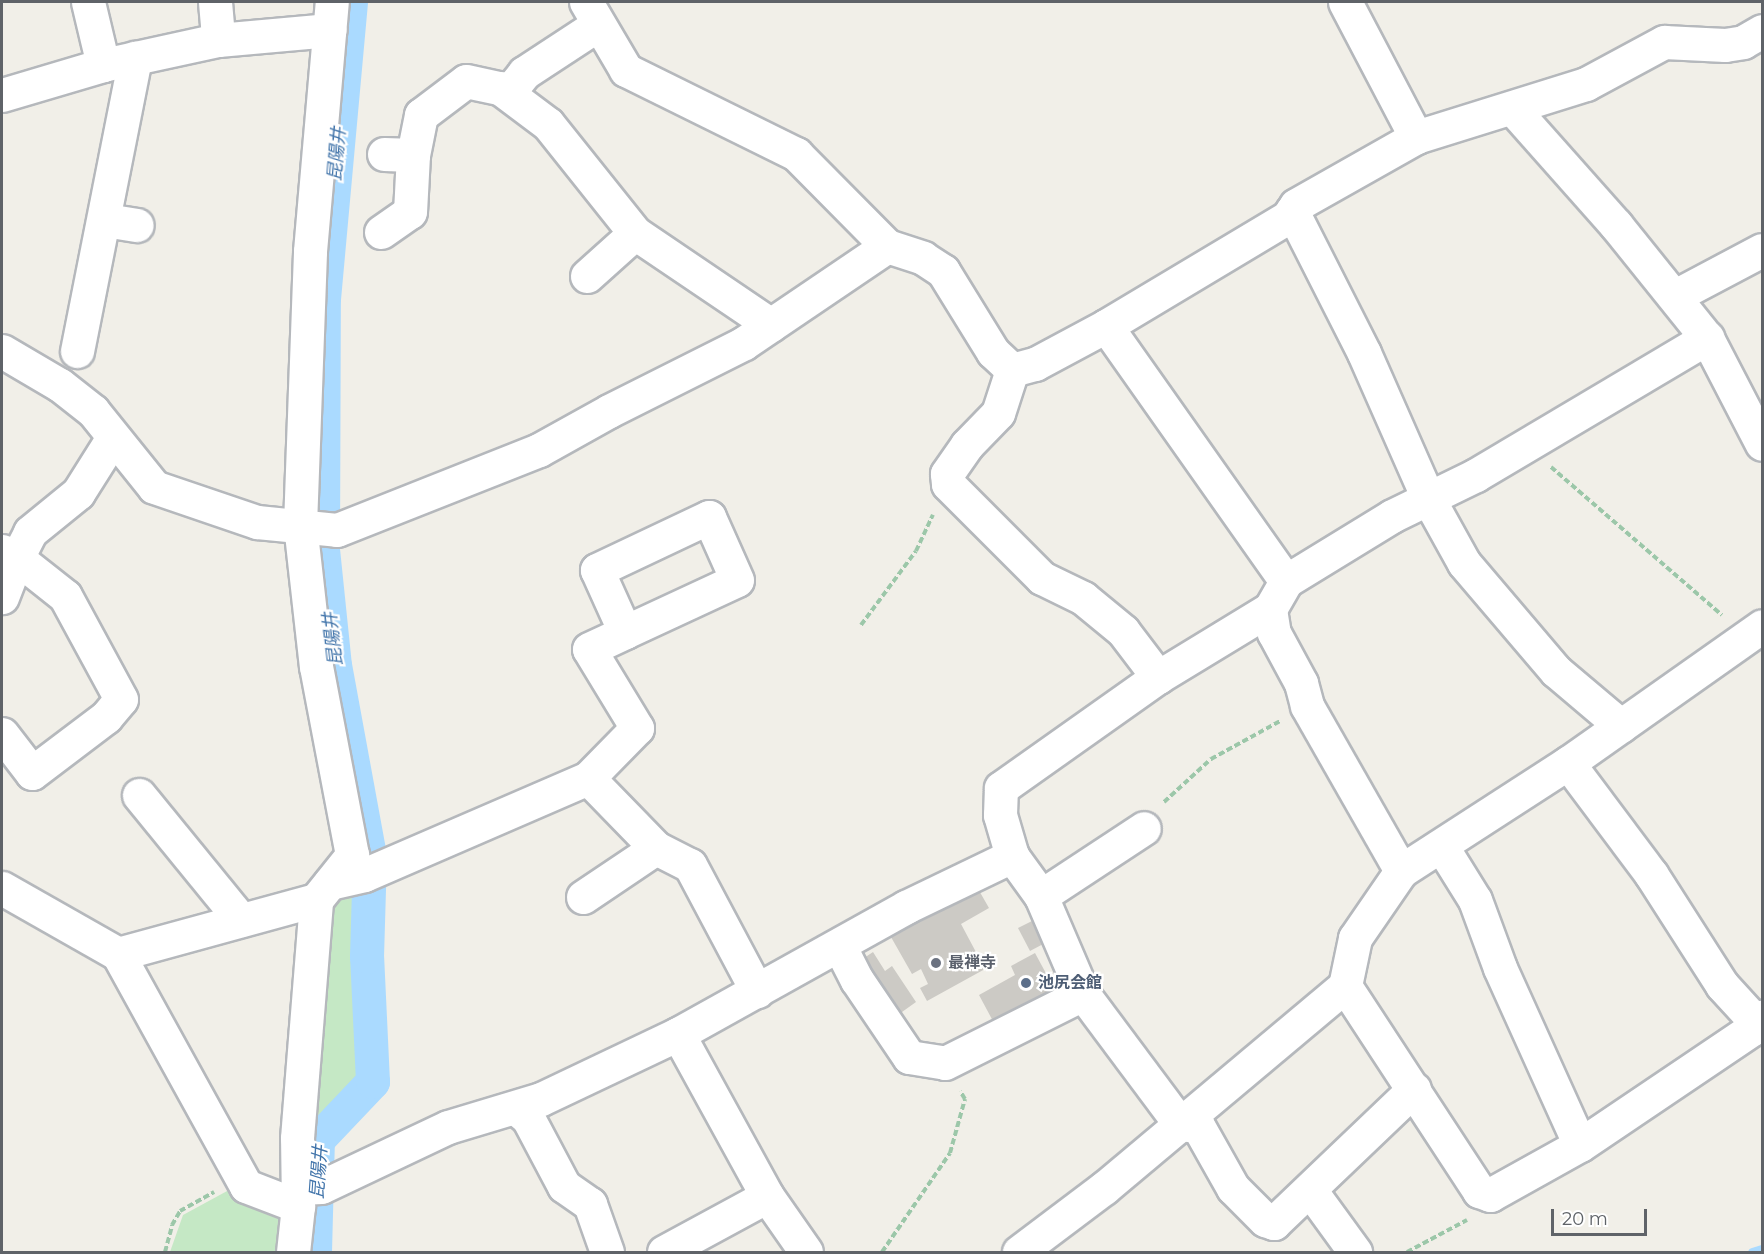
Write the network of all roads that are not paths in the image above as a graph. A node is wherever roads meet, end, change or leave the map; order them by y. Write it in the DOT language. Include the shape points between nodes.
graph roads {
  1 [pos="88,2"];
  2 [pos="215,2"];
  3 [pos="1345,2"];
  4 [pos="591,13"];
  5 [pos="331,16"];
  6 [pos="1762,31"];
  7 [pos="218,40"];
  8 [pos="135,57"];
  9 [pos="104,65"];
  10 [pos="508,93"];
  11 [pos="2,95"];
  12 [pos="1513,109"];
  13 [pos="1416,137"];
  14 [pos="1292,211"];
  15 [pos="105,220"];
  16 [pos="137,225"];
  17 [pos="381,232"];
  18 [pos="635,233"];
  19 [pos="887,246"];
  20 [pos="1762,250"];
  21 [pos="587,276"];
  22 [pos="1676,296"];
  23 [pos="771,325"];
  24 [pos="1106,326"];
  25 [pos="1707,338"];
  26 [pos="2,351"];
  27 [pos="77,351"];
  28 [pos="1012,370"];
  29 [pos="112,439"];
  30 [pos="1762,444"];
  31 [pos="1428,498"];
  32 [pos="300,525"];
  33 [pos="9,555"];
  34 [pos="1286,581"];
  35 [pos="2,597"];
  36 [pos="1270,609"];
  37 [pos="1755,631"];
  38 [pos="625,632"];
  39 [pos="1158,677"];
  40 [pos="1621,726"];
  41 [pos="2,734"];
  42 [pos="1568,763"];
  43 [pos="588,778"];
  44 [pos="140,795"];
  45 [pos="1144,828"];
  46 [pos="656,848"];
  47 [pos="1443,848"];
  48 [pos="1012,856"];
  49 [pos="1401,871"];
  50 [pos="2,888"];
  51 [pos="323,891"];
  52 [pos="1041,896"];
  53 [pos="583,897"];
  54 [pos="241,920"];
  55 [pos="840,947"];
  56 [pos="118,954"];
  57 [pos="1345,986"];
  58 [pos="757,991"];
  59 [pos="1083,994"];
  60 [pos="1756,1023"];
  61 [pos="678,1034"];
  62 [pos="1414,1089"];
  63 [pos="516,1108"];
  64 [pos="1180,1124"];
  65 [pos="1581,1145"];
  66 [pos="1310,1190"];
  67 [pos="307,1192"];
  68 [pos="767,1196"];
  69 [pos="293,1252"];
  70 [pos="607,1252"];
  71 [pos="664,1252"];
  72 [pos="806,1252"];
  73 [pos="1019,1252"];
  74 [pos="1355,1252"];
  1 -- 9 [label="street"];
  2 -- 7 [label="street"];
  3 -- 13 [label="street"];
  4 -- 10 [label="street" via="524,73"];
  4 -- 19 [label="street" via="626,70 796,154"];
  5 -- 7 [label="street"];
  5 -- 32 [label="street" via="310,251"];
  6 -- 12 [label="street" via="1743,42 1725,45 1664,42 1586,84"];
  7 -- 8 [label="street"];
  8 -- 9 [label="street"];
  8 -- 15 [label="street"];
  9 -- 11 [label="street"];
  10 -- 17 [label="street" via="466,81 421,115 399,155 410,212"];
  10 -- 18 [label="street" via="548,124"];
  12 -- 13 [label="street"];
  12 -- 22 [label="street"];
  13 -- 14 [label="street" via="1296,205"];
  14 -- 24 [label="street"];
  14 -- 31 [label="street" via="1364,353"];
  15 -- 16 [label="street"];
  15 -- 27 [label="street"];
  18 -- 21 [label="street"];
  18 -- 23 [label="street"];
  19 -- 23 [label="street"];
  19 -- 28 [label="street" via="923,258 943,271 993,352"];
  20 -- 22 [label="street"];
  22 -- 25 [label="street"];
  23 -- 32 [label="street" via="744,344 539,450 337,530"];
  24 -- 28 [label="street" via="1035,364"];
  24 -- 34 [label="street"];
  25 -- 30 [label="street"];
  25 -- 31 [label="street" via="1526,446"];
  26 -- 29 [label="street" via="60,385 93,411"];
  28 -- 39 [label="street" via="998,413 967,445 948,474 948,484 1042,578 1083,598 1123,631"];
  29 -- 32 [label="street" via="154,487 257,522"];
  29 -- 33 [label="street" via="78,493 30,532"];
  31 -- 34 [label="street"];
  31 -- 40 [label="street" via="1464,563 1497,606 1556,671"];
  32 -- 51 [label="street" via="316,667 352,855"];
  33 -- 35 [label="street"];
  33 -- 41 [label="street" via="65,596 121,699 106,717 32,773"];
  34 -- 36 [label="street"];
  36 -- 39 [label="street"];
  36 -- 49 [label="street" via="1274,633 1301,683 1307,706"];
  37 -- 40 [label="street"];
  38 -- 43 [label="street" via="589,649 637,728"];
  39 -- 48 [label="street" via="1001,788 1000,814"];
  40 -- 42 [label="street"];
  42 -- 47 [label="street"];
  42 -- 60 [label="street" via="1652,874 1722,985"];
  43 -- 46 [label="street"];
  43 -- 51 [label="street"];
  44 -- 54 [label="street"];
  45 -- 52 [label="street"];
  46 -- 53 [label="street"];
  46 -- 58 [label="street" via="690,865"];
  47 -- 49 [label="street"];
  47 -- 65 [label="street" via="1475,900 1500,968"];
  48 -- 52 [label="street"];
  48 -- 55 [label="street" via="906,907"];
  49 -- 57 [label="street" via="1355,938"];
  50 -- 56 [label="street"];
  51 -- 54 [label="street"];
  51 -- 67 [label="street" via="297,1138"];
  52 -- 59 [label="street"];
  54 -- 56 [label="street"];
  55 -- 58 [label="street"];
  55 -- 59 [label="street" via="857,980 909,1057 951,1060"];
  56 -- 67 [label="street" via="246,1186"];
  57 -- 62 [label="street"];
  57 -- 64 [label="street"];
  58 -- 61 [label="street"];
  59 -- 64 [label="street"];
  60 -- 65 [label="street"];
  61 -- 63 [label="street"];
  61 -- 68 [label="street"];
  62 -- 65 [label="street" via="1479,1191 1490,1195"];
  62 -- 66 [label="street"];
  63 -- 67 [label="street" via="448,1127"];
  63 -- 70 [label="street" via="528,1118 564,1186 590,1204"];
  64 -- 66 [label="street" via="1198,1126 1233,1188 1265,1220 1274,1222"];
  64 -- 73 [label="street"];
  66 -- 74 [label="street"];
  67 -- 69 [label="street"];
  68 -- 71 [label="street"];
  68 -- 72 [label="street"];
}
